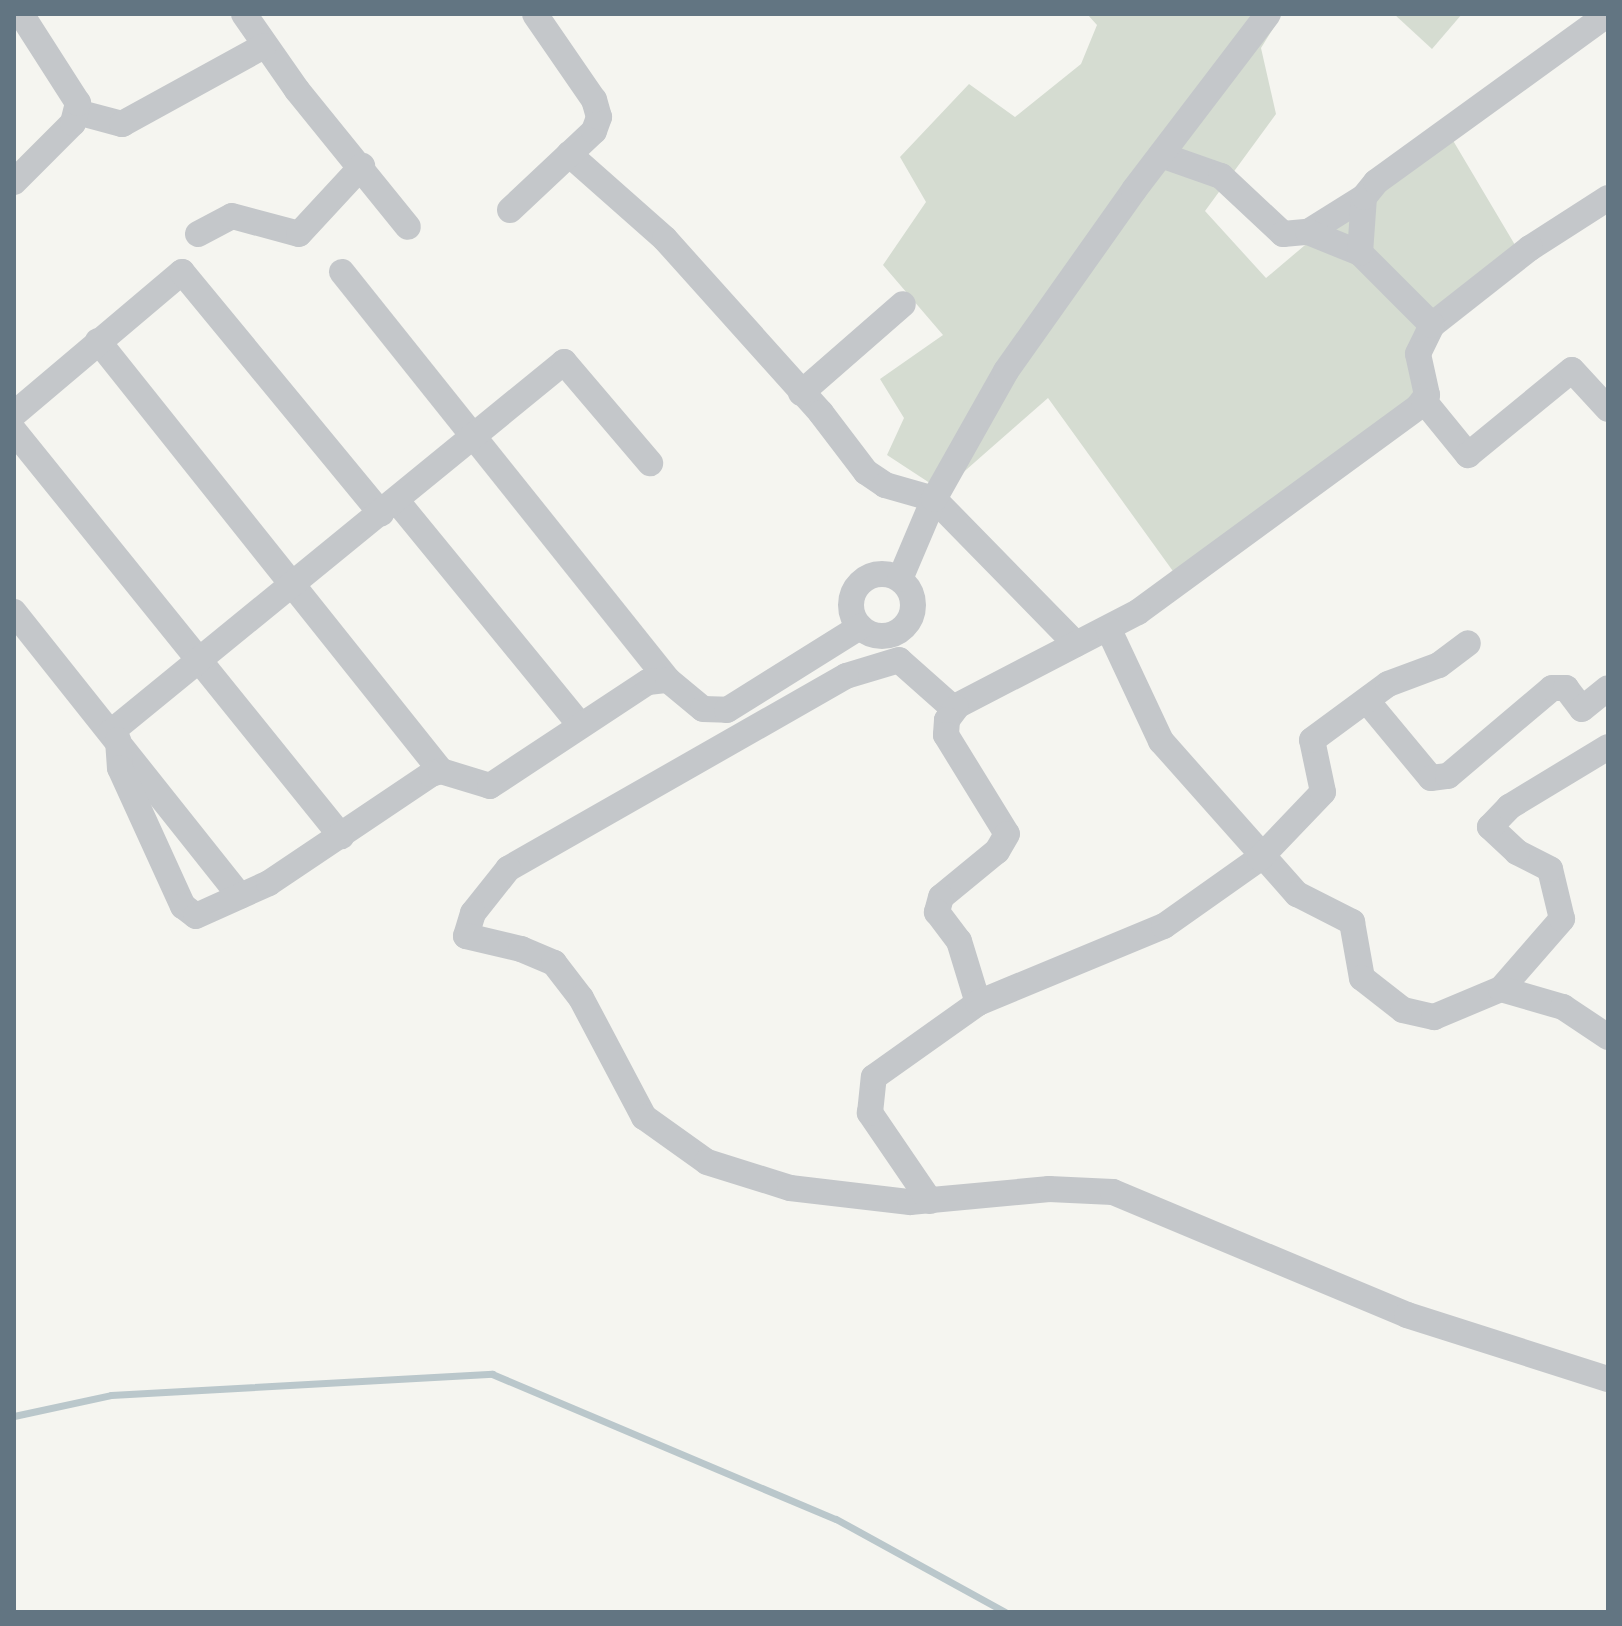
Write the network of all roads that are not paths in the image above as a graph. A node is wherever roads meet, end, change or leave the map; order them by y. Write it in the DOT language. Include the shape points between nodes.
graph roads {
  1 [pos="21,14"];
  2 [pos="244,14"];
  3 [pos="535,14"];
  4 [pos="1268,14"];
  5 [pos="1608,14"];
  6 [pos="264,46"];
  7 [pos="77,112"];
  8 [pos="569,154"];
  9 [pos="1161,155"];
  10 [pos="362,166"];
  11 [pos="14,182"];
  12 [pos="1364,197"];
  13 [pos="1608,198"];
  14 [pos="510,210"];
  15 [pos="408,227"];
  16 [pos="1308,232"];
  17 [pos="198,234"];
  18 [pos="1360,253"];
  19 [pos="342,272"];
  20 [pos="903,304"];
  21 [pos="1432,325"];
  22 [pos="98,341"];
  23 [pos="801,393"];
  24 [pos="1424,401"];
  25 [pos="1608,409"];
  26 [pos="14,414"];
  27 [pos="14,431"];
  28 [pos="474,437"];
  29 [pos="650,463"];
  30 [pos="934,499"];
  31 [pos="389,506"];
  32 [pos="900,579"];
  33 [pos="295,583"];
  34 [pos="14,612"];
  35 [pos="860,627"];
  36 [pos="1109,630"];
  37 [pos="1468,643"];
  38 [pos="1076,644"];
  39 [pos="198,662"];
  40 [pos="668,680"];
  41 [pos="1608,688"];
  42 [pos="1367,701"];
  43 [pos="956,708"];
  44 [pos="580,725"];
  45 [pos="114,736"];
  46 [pos="1608,747"];
  47 [pos="441,771"];
  48 [pos="341,836"];
  49 [pos="1260,858"];
  50 [pos="240,896"];
  51 [pos="1501,989"];
  52 [pos="978,1003"];
  53 [pos="1608,1037"];
  54 [pos="930,1201"];
  55 [pos="1608,1379"];
  1 -- 7 [label="street" via="74,94"];
  2 -- 6 [label="street"];
  3 -- 8 [label="street" via="594,100 599,117 594,131"];
  4 -- 9 [label="street"];
  5 -- 12 [label="street" via="1376,182"];
  6 -- 7 [label="street" via="122,124"];
  6 -- 10 [label="street"];
  7 -- 11 [label="street"];
  8 -- 14 [label="street"];
  8 -- 23 [label="street" via="635,207"];
  9 -- 16 [label="street" via="1221,176 1283,234"];
  9 -- 30 [label="street" via="1006,371"];
  10 -- 15 [label="street"];
  10 -- 17 [label="street" via="299,234 232,216"];
  12 -- 16 [label="street"];
  12 -- 18 [label="street"];
  13 -- 21 [label="street" via="1530,248"];
  16 -- 18 [label="street"];
  18 -- 21 [label="street"];
  19 -- 28 [label="street"];
  20 -- 23 [label="street"];
  21 -- 24 [label="street" via="1418,354"];
  22 -- 26 [label="street"];
  22 -- 31 [label="street" via="182,272"];
  22 -- 33 [label="street"];
  23 -- 30 [label="street" via="874,478"];
  24 -- 25 [label="street" via="1468,455 1572,370"];
  24 -- 36 [label="street"];
  27 -- 39 [label="street"];
  28 -- 29 [label="street" via="564,362"];
  28 -- 31 [label="street"];
  28 -- 40 [label="street"];
  30 -- 32 [label="street"];
  30 -- 38 [label="street"];
  31 -- 33 [label="street"];
  31 -- 44 [label="street"];
  32 -- 35 [label="street" via="877,574 858,585 851,607"];
  32 -- 35 [label="street" via="913,605 906,624 879,636"];
  33 -- 39 [label="street"];
  33 -- 47 [label="street"];
  34 -- 45 [label="street"];
  35 -- 40 [label="street" via="727,710 703,709"];
  36 -- 38 [label="street"];
  36 -- 49 [label="street" via="1161,741"];
  37 -- 42 [label="street" via="1439,665 1388,684"];
  38 -- 43 [label="street"];
  39 -- 45 [label="street"];
  39 -- 48 [label="street"];
  40 -- 44 [label="street" via="648,682"];
  41 -- 42 [label="street" via="1582,709 1566,688 1552,688 1448,776 1431,778"];
  42 -- 49 [label="street" via="1312,740 1323,792"];
  43 -- 52 [label="street" via="947,720 946,735 1007,834 997,851 941,897 937,912 959,941"];
  43 -- 54 [label="street" via="948,707 899,660 846,676 508,869 473,913 466,936 554,963 581,998 644,1117 696,1156 790,1188"];
  44 -- 47 [label="street" via="490,786"];
  45 -- 50 [label="street"];
  45 -- 50 [label="street" via="120,768 183,906 196,916"];
  46 -- 51 [label="street" via="1509,807 1490,827 1517,852 1550,869 1562,919"];
  47 -- 48 [label="street"];
  48 -- 50 [label="street"];
  49 -- 51 [label="street" via="1297,894 1352,922 1362,978 1403,1010 1434,1017"];
  49 -- 52 [label="street" via="1164,926"];
  51 -- 53 [label="street" via="1563,1007"];
  52 -- 54 [label="street" via="874,1077 870,1113"];
  54 -- 55 [label="street" via="1049,1189 1113,1192 1407,1315"];
}
